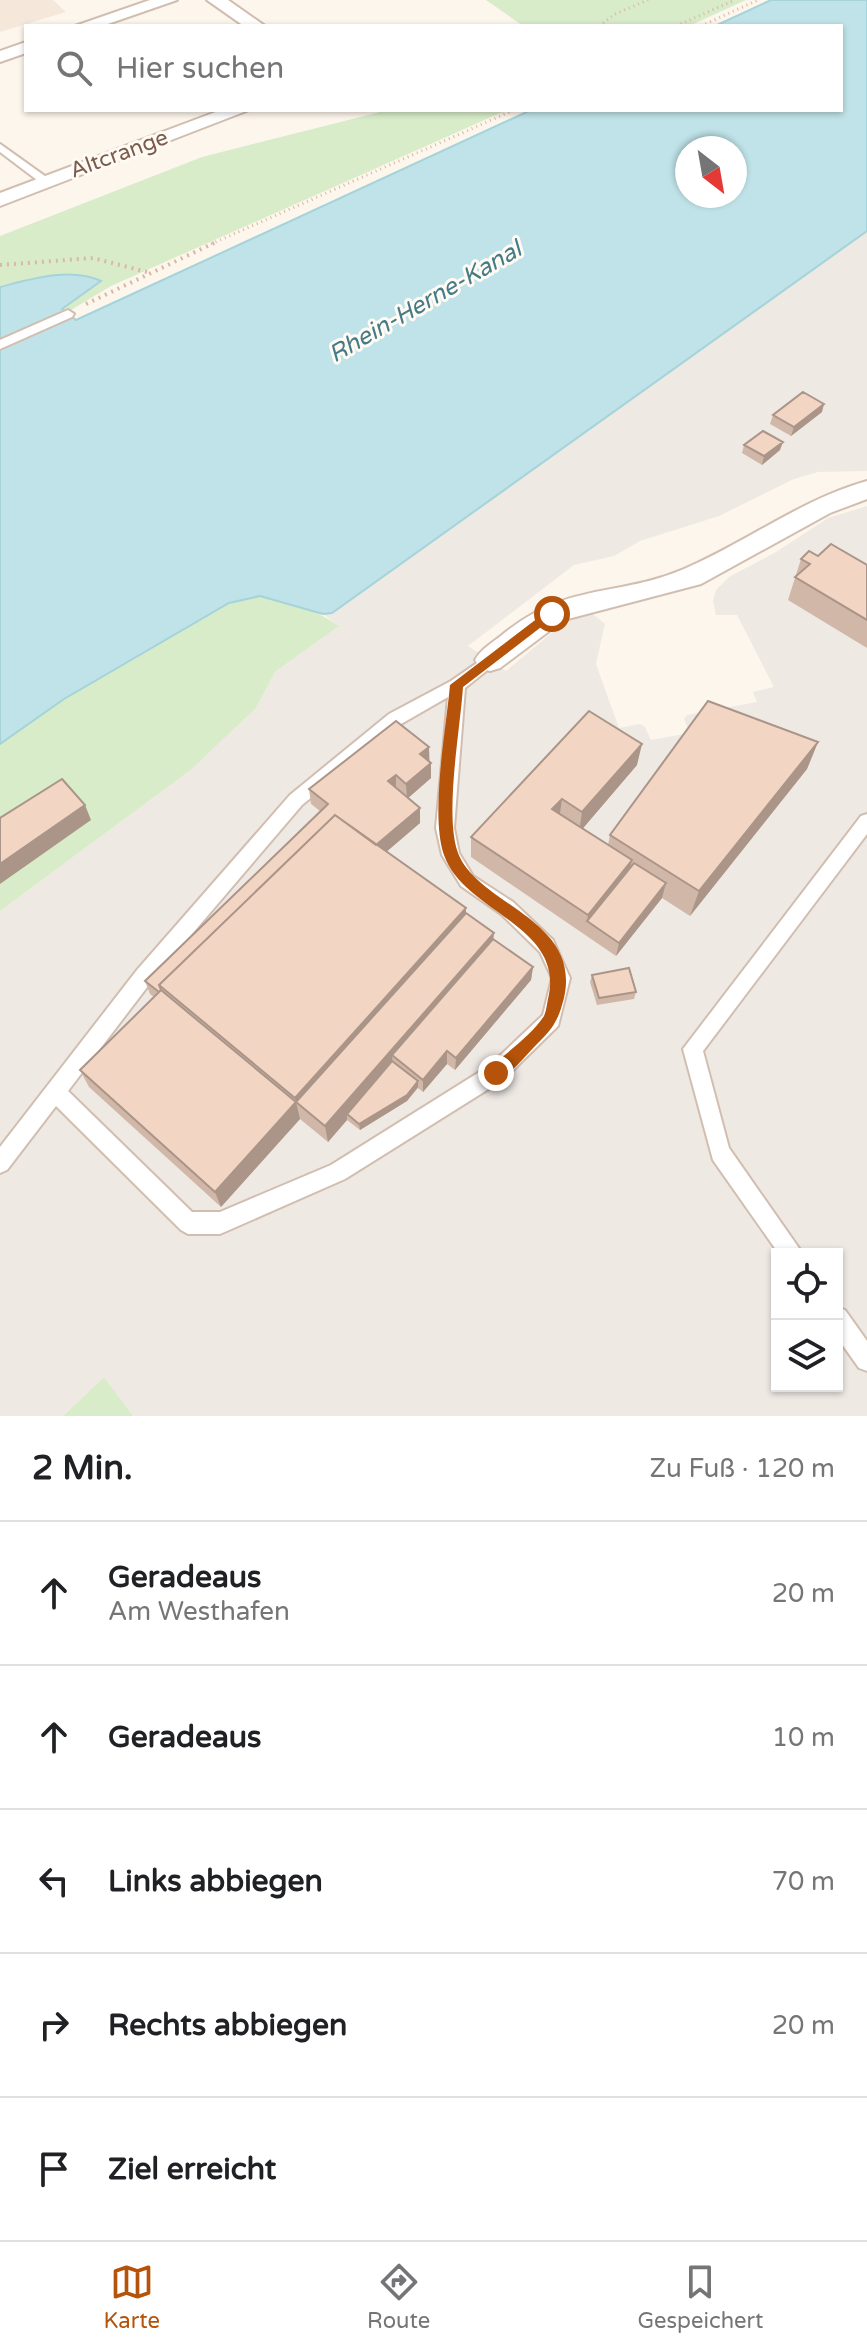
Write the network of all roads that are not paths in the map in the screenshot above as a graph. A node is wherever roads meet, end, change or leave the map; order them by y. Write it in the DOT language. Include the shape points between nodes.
graph roads {
  1 [pos="87,0"];
  2 [pos="168,0"];
  3 [pos="216,0"];
  4 [pos="105,18"];
  5 [pos="89,24"];
  6 [pos="253,24"];
  7 [pos="24,48"];
  8 [pos="0,57"];
  9 [pos="234,112"];
  10 [pos="0,147"];
  11 [pos="45,181"];
  12 [pos="0,200"];
  13 [pos="68,314"];
  14 [pos="0,345"];
  15 [pos="867,490"];
  16 [pos="490,660"];
  17 [pos="457,685"];
  18 [pos="867,821"];
  19 [pos="56,1093"];
  20 [pos="0,1163"];
  21 [pos="788,1248"];
  22 [pos="838,1320"];
  23 [pos="867,1360"];
  1 -- 4 [label="street"];
  2 -- 4 [label="street"];
  3 -- 6 [label="street"];
  4 -- 5 [label="street"];
  7 -- 8 [label="street"];
  9 -- 11 [label="street, Altcrange"];
  10 -- 11 [label="lane"];
  11 -- 12 [label="street, Altcrange"];
  13 -- 14 [label="lane"];
  15 -- 16 [label="street" via="819,507 691,577 552,614"];
  16 -- 17 [label="lane"];
  17 -- 19 [label="lane" via="395,719 296,800 144,976"];
  17 -- 19 [label="lane" via="445,828 451,855 467,881 507,908 547,946 561,978 551,1020 496,1073 338,1172 220,1223 188,1223"];
  18 -- 21 [label="lane" via="693,1049 720,1153"];
  19 -- 20 [label="lane"];
  22 -- 23 [label="lane"];
}
